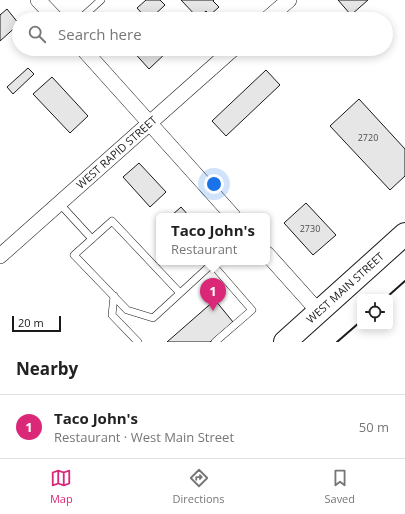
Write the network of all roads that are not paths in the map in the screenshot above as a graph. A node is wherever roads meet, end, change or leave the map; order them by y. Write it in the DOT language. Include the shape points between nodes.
graph roads {
  1 [pos="38,0"];
  2 [pos="101,0"];
  3 [pos="288,0"];
  4 [pos="49,12"];
  5 [pos="88,12"];
  6 [pos="275,12"];
  7 [pos="89,56"];
  8 [pos="225,56"];
  9 [pos="149,123"];
  10 [pos="60,203"];
  11 [pos="230,213"];
  12 [pos="405,234"];
  13 [pos="92,239"];
  14 [pos="0,256"];
  15 [pos="270,257"];
  16 [pos="211,265"];
  17 [pos="215,265"];
  18 [pos="180,293"];
  19 [pos="114,296"];
  20 [pos="319,312"];
  21 [pos="138,342"];
  22 [pos="215,342"];
  23 [pos="285,342"];
  1 -- 4 [label="street"];
  2 -- 5 [label="lane"];
  3 -- 6 [label="street"];
  7 -- 9 [label="street"];
  8 -- 9 [label="street, WEST RAPID STREET"];
  9 -- 10 [label="street, WEST RAPID STREET"];
  9 -- 11 [label="street"];
  10 -- 13 [label="lane"];
  10 -- 14 [label="street, WEST RAPID STREET"];
  12 -- 20 [label="main road, WEST MAIN STREET"];
  13 -- 18 [label="lane" via="112,221"];
  13 -- 19 [label="lane" via="74,255"];
  15 -- 20 [label="street"];
  16 -- 18 [label="lane"];
  17 -- 22 [label="lane" via="252,310"];
  18 -- 19 [label="lane" via="153,318 127,310"];
  19 -- 21 [label="lane" via="112,315"];
  20 -- 23 [label="main road, WEST MAIN STREET"];
}
